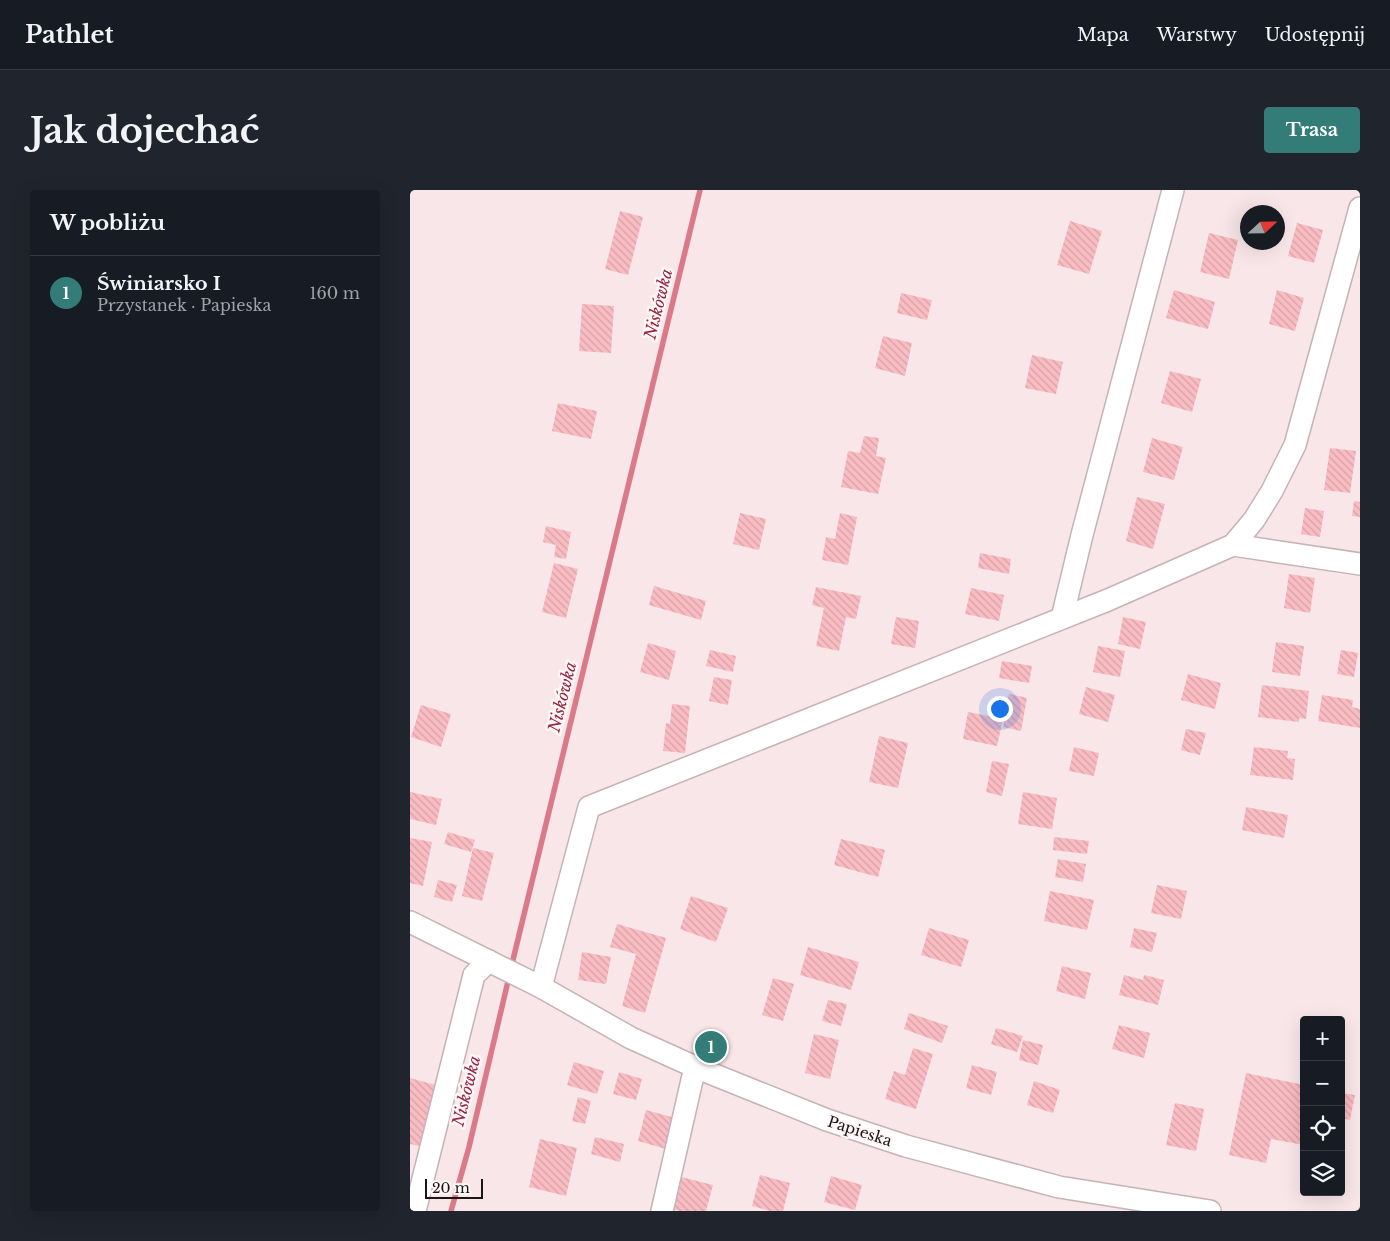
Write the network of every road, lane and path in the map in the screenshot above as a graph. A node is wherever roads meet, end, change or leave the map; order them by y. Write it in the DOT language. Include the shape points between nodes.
graph roads {
  1 [pos="1173,190"];
  2 [pos="1360,208"];
  3 [pos="1233,545"];
  4 [pos="1360,564"];
  5 [pos="1062,618"];
  6 [pos="410,922"];
  7 [pos="493,963"];
  8 [pos="537,985"];
  9 [pos="695,1067"];
  10 [pos="415,1211"];
  11 [pos="662,1211"];
  12 [pos="1210,1211"];
  1 -- 5 [label="street"];
  2 -- 3 [label="street" via="1295,445 1285,470 1263,506"];
  3 -- 4 [label="street"];
  3 -- 5 [label="street" via="1160,579"];
  5 -- 8 [label="street" via="589,807"];
  6 -- 7 [label="street, Papieska"];
  7 -- 8 [label="street, Papieska"];
  7 -- 10 [label="street" via="474,975"];
  8 -- 9 [label="street, Papieska" via="631,1038"];
  9 -- 11 [label="street"];
  9 -- 12 [label="street, Papieska" via="827,1120 906,1146 1059,1187"];
}
